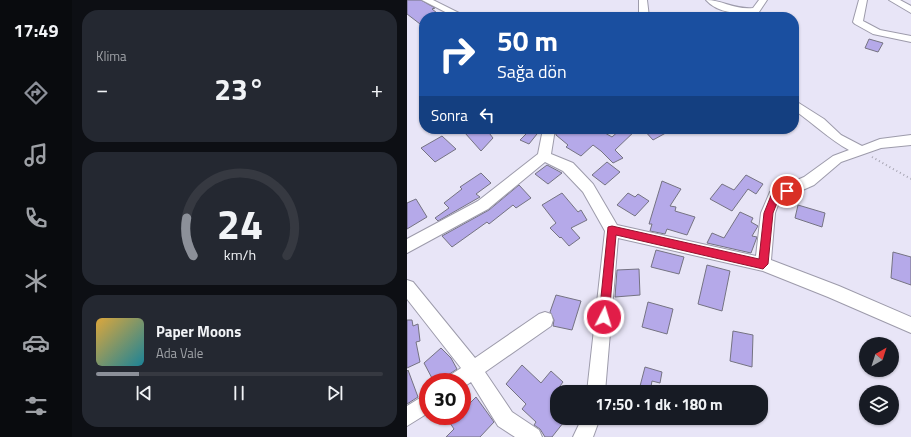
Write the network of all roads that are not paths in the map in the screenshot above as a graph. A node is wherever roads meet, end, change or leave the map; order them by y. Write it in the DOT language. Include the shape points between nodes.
graph roads {
  1 [pos="426,0"];
  2 [pos="643,0"];
  3 [pos="710,0"];
  4 [pos="763,0"];
  5 [pos="863,0"];
  6 [pos="893,0"];
  7 [pos="911,10"];
  8 [pos="451,12"];
  9 [pos="644,12"];
  10 [pos="911,39"];
  11 [pos="799,107"];
  12 [pos="548,134"];
  13 [pos="911,140"];
  14 [pos="861,151"];
  15 [pos="544,156"];
  16 [pos="612,230"];
  17 [pos="407,246"];
  18 [pos="763,264"];
  19 [pos="407,286"];
  20 [pos="545,320"];
  21 [pos="911,325"];
  22 [pos="473,369"];
  23 [pos="467,373"];
  24 [pos="597,385"];
  25 [pos="419,408"];
  26 [pos="407,417"];
  27 [pos="588,425"];
  28 [pos="532,437"];
  29 [pos="583,437"];
  1 -- 8 [label="street"];
  2 -- 9 [label="street"];
  3 -- 4 [label="street" via="731,11 744,12 756,10"];
  5 -- 10 [label="street" via="857,22 878,33"];
  6 -- 7 [label="street"];
  11 -- 14 [label="street" via="837,138"];
  12 -- 15 [label="street"];
  13 -- 14 [label="street" via="880,144"];
  14 -- 18 [label="street" via="837,159 809,181 775,196 768,213"];
  15 -- 16 [label="street" via="568,167 588,188"];
  15 -- 17 [label="street" via="483,205"];
  16 -- 18 [label="street"];
  16 -- 24 [label="street"];
  18 -- 21 [label="street"];
  19 -- 22 [label="street"];
  20 -- 22 [label="street"];
  22 -- 23 [label="street"];
  22 -- 28 [label="street" via="505,419"];
  25 -- 26 [label="street"];
  27 -- 29 [label="street"];
}
